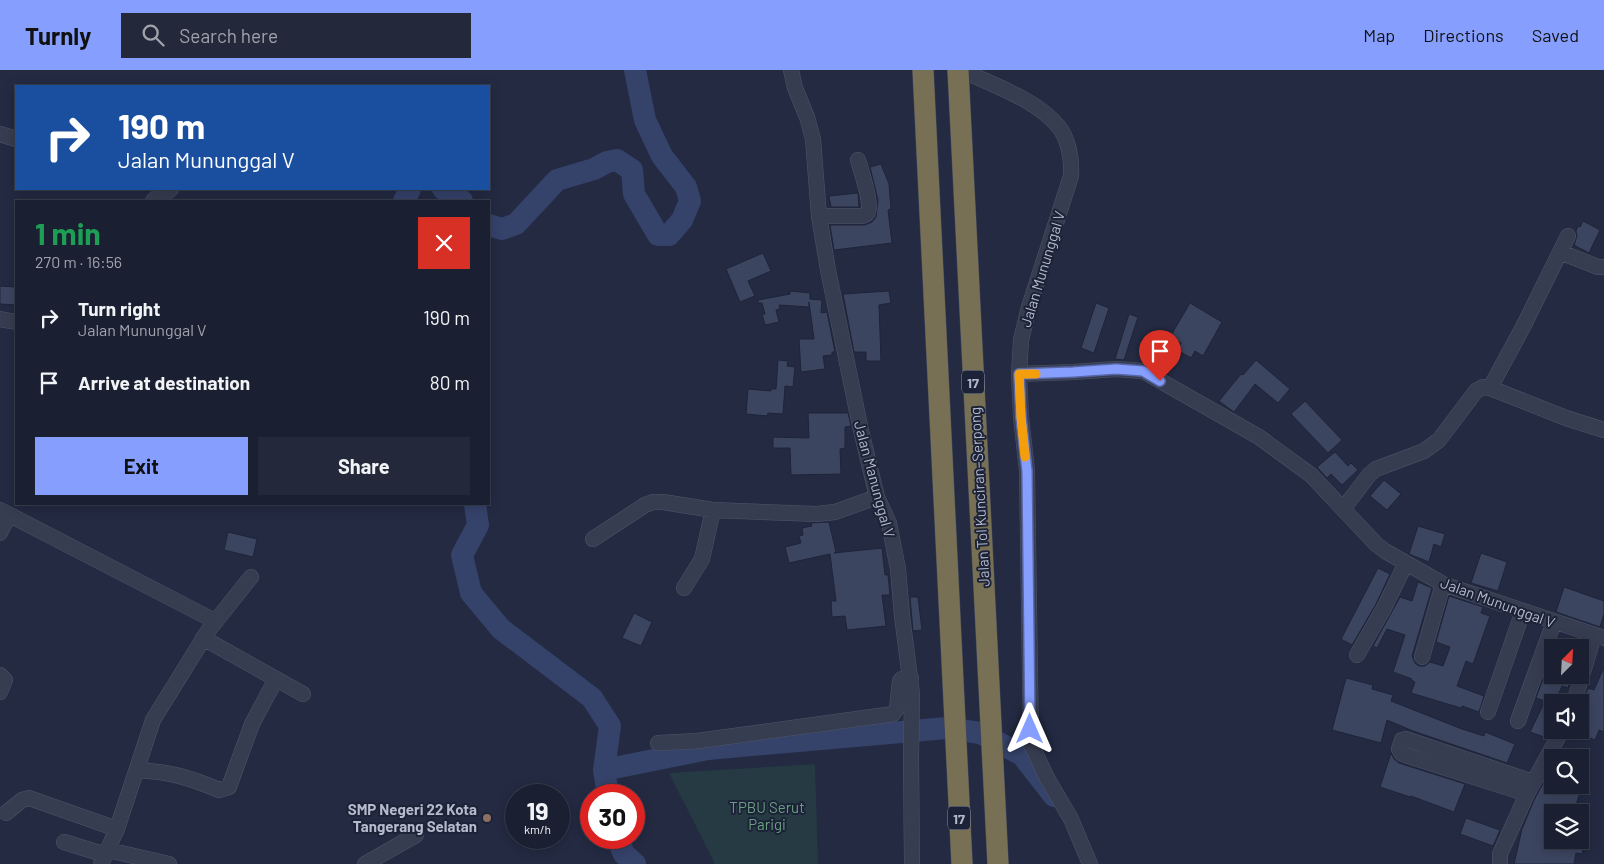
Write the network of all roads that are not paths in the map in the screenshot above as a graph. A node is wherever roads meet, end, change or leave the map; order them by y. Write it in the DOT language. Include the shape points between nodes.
graph roads {
  1 [pos="791,70"];
  2 [pos="923,70"];
  3 [pos="958,70"];
  4 [pos="962,70"];
  5 [pos="0,134"];
  6 [pos="15,139"];
  7 [pos="858,160"];
  8 [pos="170,190"];
  9 [pos="154,200"];
  10 [pos="819,216"];
  11 [pos="1568,236"];
  12 [pos="1560,252"];
  13 [pos="1604,267"];
  14 [pos="0,319"];
  15 [pos="15,322"];
  16 [pos="1019,374"];
  17 [pos="1490,388"];
  18 [pos="1604,430"];
  19 [pos="877,497"];
  20 [pos="1343,509"];
  21 [pos="713,510"];
  22 [pos="5,512"];
  23 [pos="0,533"];
  24 [pos="593,539"];
  25 [pos="1406,563"];
  26 [pos="251,577"];
  27 [pos="1444,584"];
  28 [pos="684,588"];
  29 [pos="1522,611"];
  30 [pos="215,620"];
  31 [pos="1554,622"];
  32 [pos="1599,637"];
  33 [pos="204,638"];
  34 [pos="1357,655"];
  35 [pos="1422,657"];
  36 [pos="0,675"];
  37 [pos="911,678"];
  38 [pos="276,679"];
  39 [pos="0,692"];
  40 [pos="303,694"];
  41 [pos="1577,694"];
  42 [pos="1488,712"];
  43 [pos="1518,720"];
  44 [pos="1557,739"];
  45 [pos="658,743"];
  46 [pos="137,770"];
  47 [pos="1530,788"];
  48 [pos="6,813"];
  49 [pos="117,829"];
  50 [pos="416,835"];
  51 [pos="64,842"];
  52 [pos="105,856"];
  53 [pos="169,864"];
  54 [pos="365,864"];
  55 [pos="912,864"];
  56 [pos="962,864"];
  57 [pos="998,864"];
  58 [pos="1090,864"];
  59 [pos="1500,864"];
  1 -- 10 [label="street, Jalan Manunggal V" via="813,139"];
  2 -- 56 [label="highway, 17"];
  3 -- 57 [label="highway, Jalan Tol Kunciran–Serpong / 17"];
  4 -- 16 [label="street, Jalan Mununggal V" via="1029,102 1058,126 1072,163 1071,176 1029,307 1021,340"];
  5 -- 6 [label="street"];
  7 -- 10 [label="street" via="867,191 867,214"];
  8 -- 9 [label="street"];
  10 -- 19 [label="street, Jalan Manunggal V"];
  11 -- 12 [label="street"];
  12 -- 13 [label="street"];
  12 -- 17 [label="street"];
  14 -- 15 [label="street"];
  16 -- 20 [label="street, Jalan Mununggal V" via="1116,369 1143,371 1259,437 1312,475"];
  16 -- 58 [label="street" via="1027,471 1031,744 1071,819"];
  17 -- 18 [label="street"];
  17 -- 20 [label="street" via="1482,387 1476,391 1439,440 1424,451 1376,469"];
  19 -- 21 [label="street" via="835,512 817,514"];
  19 -- 37 [label="street, Jalan Manunggal V" via="889,523 898,569"];
  20 -- 25 [label="street, Jalan Mununggal V" via="1376,544"];
  21 -- 24 [label="street" via="653,502"];
  21 -- 28 [label="street" via="702,559"];
  22 -- 23 [label="street"];
  22 -- 30 [label="street"];
  25 -- 27 [label="street, Jalan Mununggal V"];
  25 -- 34 [label="street"];
  26 -- 30 [label="street"];
  27 -- 29 [label="street, Jalan Mununggal V"];
  27 -- 35 [label="street"];
  29 -- 31 [label="street, Jalan Mununggal V"];
  29 -- 42 [label="street"];
  30 -- 33 [label="street"];
  31 -- 32 [label="street, Jalan Mununggal V"];
  31 -- 43 [label="street"];
  32 -- 41 [label="street"];
  33 -- 38 [label="street"];
  33 -- 46 [label="street" via="153,720"];
  36 -- 39 [label="street" via="5,680"];
  37 -- 45 [label="street" via="900,681 897,708 893,714 697,741"];
  37 -- 55 [label="street, Jalan Manunggal V"];
  38 -- 40 [label="street"];
  38 -- 46 [label="street" via="252,724 229,787 219,790 190,778"];
  44 -- 47 [label="street"];
  46 -- 49 [label="street"];
  47 -- 47 [label="street" via="1402,754 1399,749 1402,740"];
  47 -- 59 [label="street" via="1500,854"];
  48 -- 49 [label="street" via="29,798"];
  49 -- 52 [label="street"];
  50 -- 54 [label="street"];
  51 -- 52 [label="street"];
  52 -- 53 [label="street"];
}
